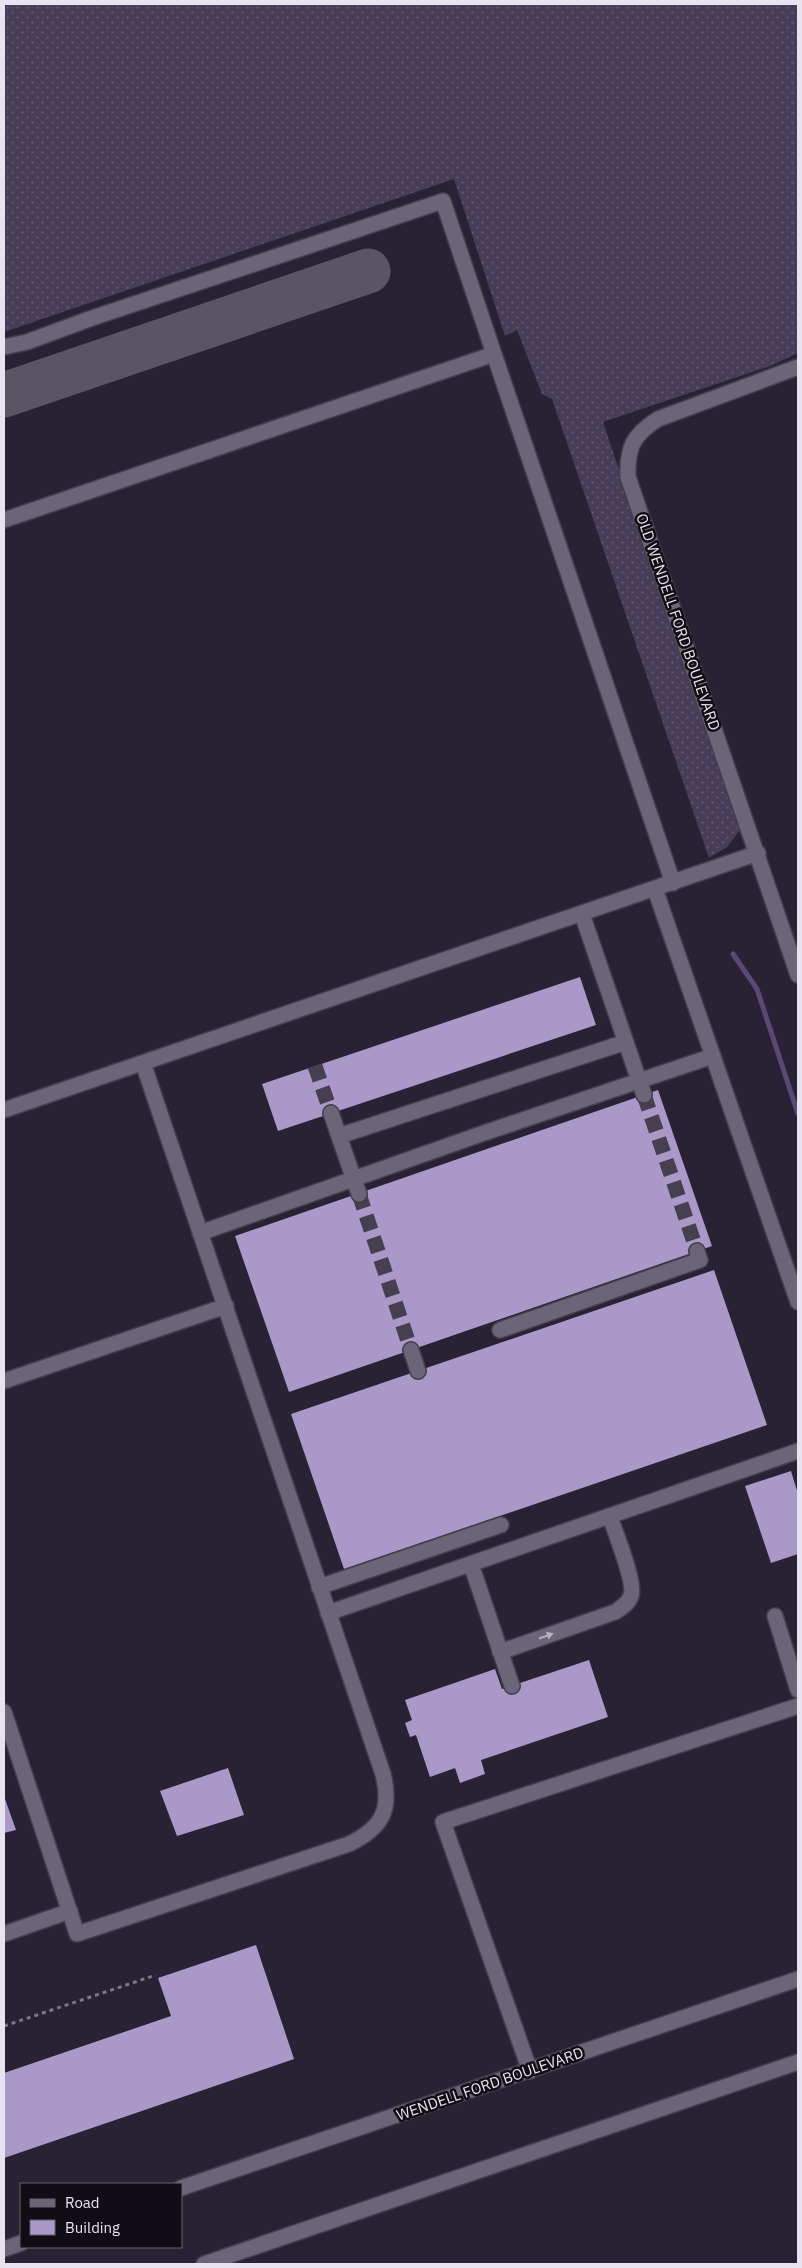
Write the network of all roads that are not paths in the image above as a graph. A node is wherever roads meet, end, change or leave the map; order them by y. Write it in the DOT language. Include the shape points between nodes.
graph roads {
  1 [pos="4,347"];
  2 [pos="494,354"];
  3 [pos="798,367"];
  4 [pos="4,520"];
  5 [pos="758,853"];
  6 [pos="673,883"];
  7 [pos="655,889"];
  8 [pos="582,914"];
  9 [pos="798,975"];
  10 [pos="626,1042"];
  11 [pos="713,1056"];
  12 [pos="143,1063"];
  13 [pos="642,1088"];
  14 [pos="4,1110"];
  15 [pos="331,1113"];
  16 [pos="339,1136"];
  17 [pos="354,1179"];
  18 [pos="358,1194"];
  19 [pos="200,1233"];
  20 [pos="697,1251"];
  21 [pos="798,1302"];
  22 [pos="226,1306"];
  23 [pos="500,1330"];
  24 [pos="411,1350"];
  25 [pos="418,1371"];
  26 [pos="4,1381"];
  27 [pos="798,1451"];
  28 [pos="610,1517"];
  29 [pos="501,1524"];
  30 [pos="471,1564"];
  31 [pos="319,1587"];
  32 [pos="328,1613"];
  33 [pos="775,1616"];
  34 [pos="500,1652"];
  35 [pos="512,1686"];
  36 [pos="798,1690"];
  37 [pos="798,1706"];
  38 [pos="4,1712"];
  39 [pos="70,1911"];
  40 [pos="4,1934"];
  41 [pos="798,1979"];
  42 [pos="798,2062"];
  43 [pos="530,2071"];
  44 [pos="182,2188"];
  45 [pos="20,2243"];
  46 [pos="4,2249"];
  47 [pos="204,2264"];
  1 -- 2 [label="street" via="27,342 443,201"];
  2 -- 4 [label="street"];
  2 -- 6 [label="street"];
  3 -- 5 [label="street, OLD WENDELL FORD BOULEVARD" via="658,419 642,430 628,459 628,477"];
  5 -- 6 [label="street"];
  5 -- 9 [label="street, OLD WENDELL FORD BOULEVARD"];
  6 -- 7 [label="street"];
  7 -- 8 [label="street"];
  7 -- 11 [label="street"];
  8 -- 10 [label="street"];
  8 -- 12 [label="street"];
  10 -- 13 [label="street"];
  10 -- 16 [label="street"];
  11 -- 13 [label="street"];
  11 -- 21 [label="street"];
  12 -- 14 [label="street"];
  12 -- 19 [label="street"];
  13 -- 17 [label="street" via="484,1133"];
  15 -- 16 [label="street"];
  16 -- 17 [label="street"];
  17 -- 18 [label="street"];
  17 -- 19 [label="street"];
  19 -- 22 [label="street"];
  20 -- 23 [label="street" via="700,1260"];
  22 -- 26 [label="street"];
  22 -- 31 [label="street"];
  24 -- 25 [label="street"];
  27 -- 28 [label="street"];
  28 -- 30 [label="street"];
  34 -- 28 [label="street, one-way" via="615,1612 626,1605 632,1595 632,1582"];
  29 -- 31 [label="street"];
  30 -- 32 [label="street"];
  30 -- 34 [label="street"];
  31 -- 32 [label="street"];
  32 -- 39 [label="street" via="388,1791 387,1807 373,1829 349,1844 77,1934"];
  33 -- 36 [label="street"];
  34 -- 35 [label="street"];
  37 -- 43 [label="street" via="443,1822"];
  38 -- 39 [label="street"];
  39 -- 40 [label="street"];
  41 -- 43 [label="street, WENDELL FORD BOULEVARD"];
  42 -- 47 [label="street"];
  43 -- 44 [label="street, WENDELL FORD BOULEVARD"];
  45 -- 46 [label="street"];
}
